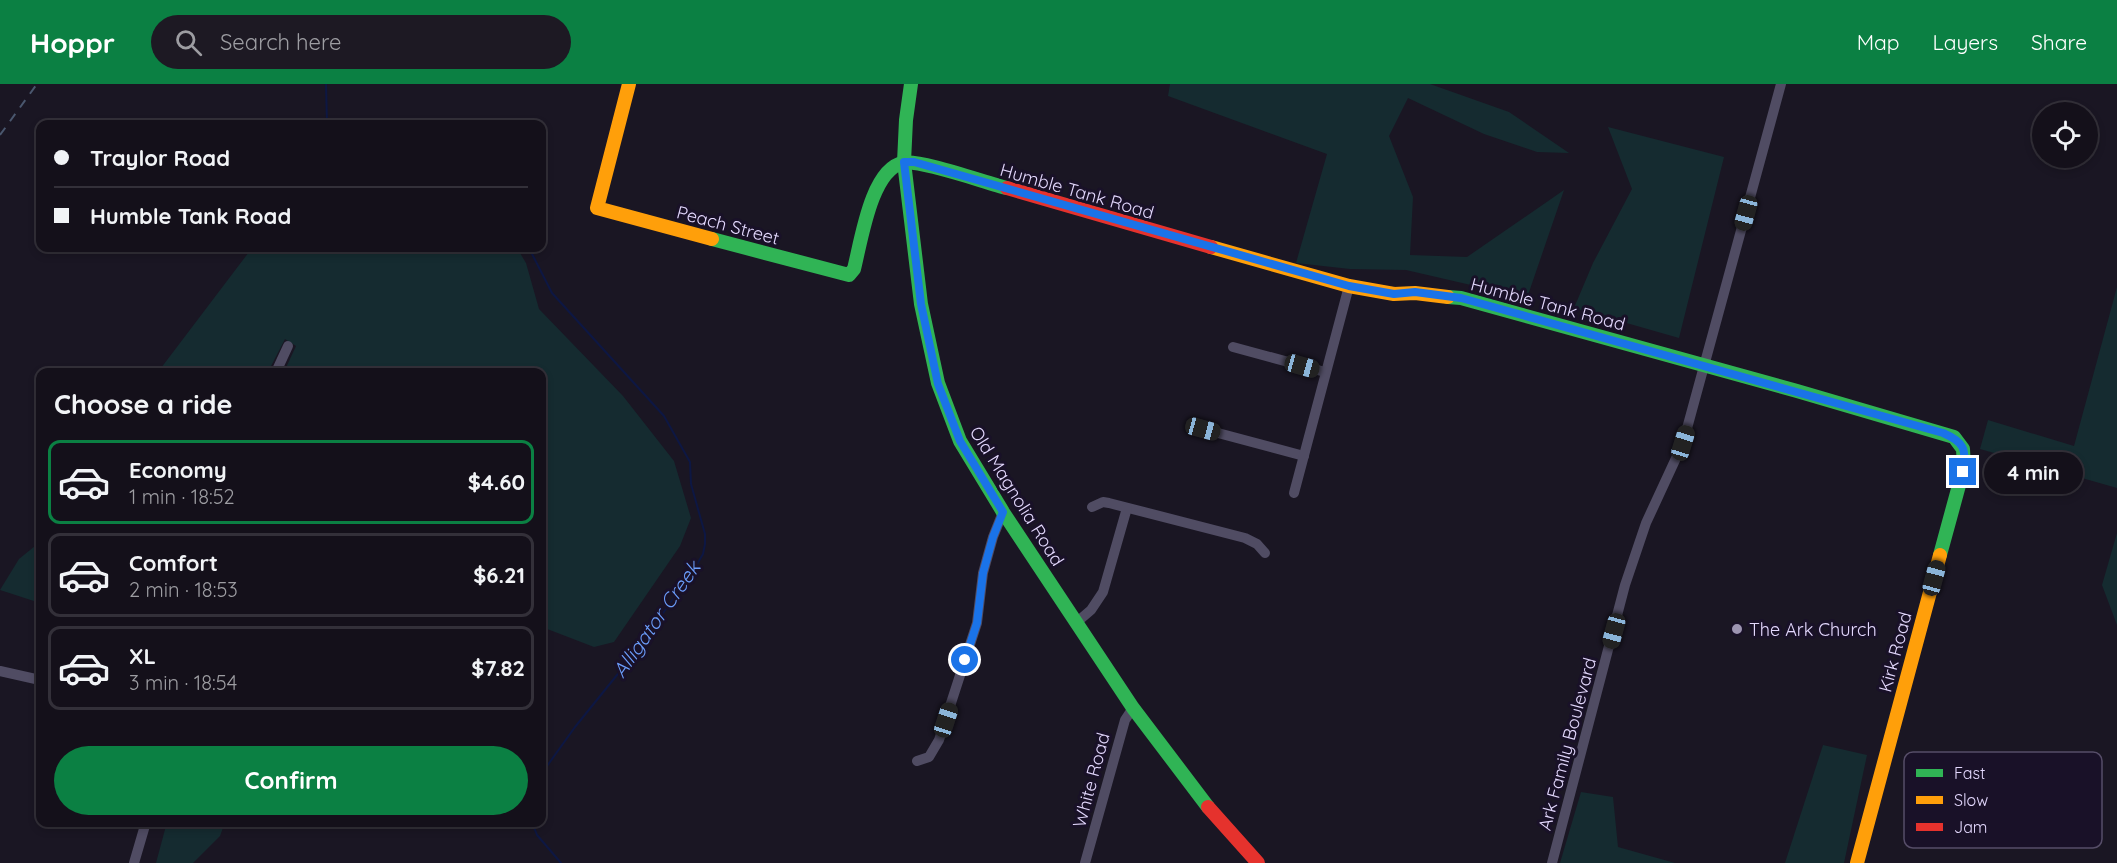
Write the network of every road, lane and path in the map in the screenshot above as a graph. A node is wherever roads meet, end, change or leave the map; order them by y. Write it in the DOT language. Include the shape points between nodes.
graph roads {
  1 [pos="630,84"];
  2 [pos="911,84"];
  3 [pos="1781,84"];
  4 [pos="904,162"];
  5 [pos="1349,286"];
  6 [pos="288,346"];
  7 [pos="1233,347"];
  8 [pos="1705,366"];
  9 [pos="278,368"];
  10 [pos="1325,372"];
  11 [pos="1203,429"];
  12 [pos="1965,450"];
  13 [pos="1304,456"];
  14 [pos="1294,493"];
  15 [pos="1092,507"];
  16 [pos="1127,508"];
  17 [pos="1003,512"];
  18 [pos="1265,553"];
  19 [pos="1077,622"];
  20 [pos="0,671"];
  21 [pos="36,679"];
  22 [pos="1133,708"];
  23 [pos="917,761"];
  24 [pos="145,827"];
  25 [pos="134,863"];
  26 [pos="1085,863"];
  27 [pos="1258,863"];
  28 [pos="1552,863"];
  29 [pos="1857,863"];
  1 -- 4 [label="street, Peach Street" via="597,208 849,275 879,185 892,168"];
  2 -- 4 [label="street, Old Magnolia Road"];
  3 -- 8 [label="street, Ark Family Boulevard"];
  4 -- 5 [label="street, Humble Tank Road"];
  4 -- 17 [label="street, Old Magnolia Road" via="921,304 938,384 960,441"];
  5 -- 8 [label="street, Humble Tank Road" via="1385,294 1461,298"];
  5 -- 10 [label="street"];
  6 -- 9 [label="street"];
  7 -- 10 [label="street"];
  8 -- 12 [label="street, Humble Tank Road" via="1943,433 1961,443"];
  8 -- 28 [label="street, Ark Family Boulevard" via="1683,443 1634,556"];
  10 -- 13 [label="street"];
  11 -- 13 [label="street"];
  12 -- 29 [label="street, Kirk Road" via="1963,472"];
  13 -- 14 [label="street"];
  15 -- 16 [label="street" via="1103,502"];
  16 -- 18 [label="street" via="1245,538"];
  16 -- 19 [label="street" via="1102,592 1091,610"];
  17 -- 19 [label="street, Old Magnolia Road"];
  17 -- 23 [label="street" via="983,573 977,623 939,740 929,757"];
  19 -- 22 [label="street, Old Magnolia Road"];
  20 -- 21 [label="street"];
  22 -- 26 [label="street, White Road" via="1125,720"];
  22 -- 27 [label="street, Old Magnolia Road"];
  24 -- 25 [label="street"];
}
